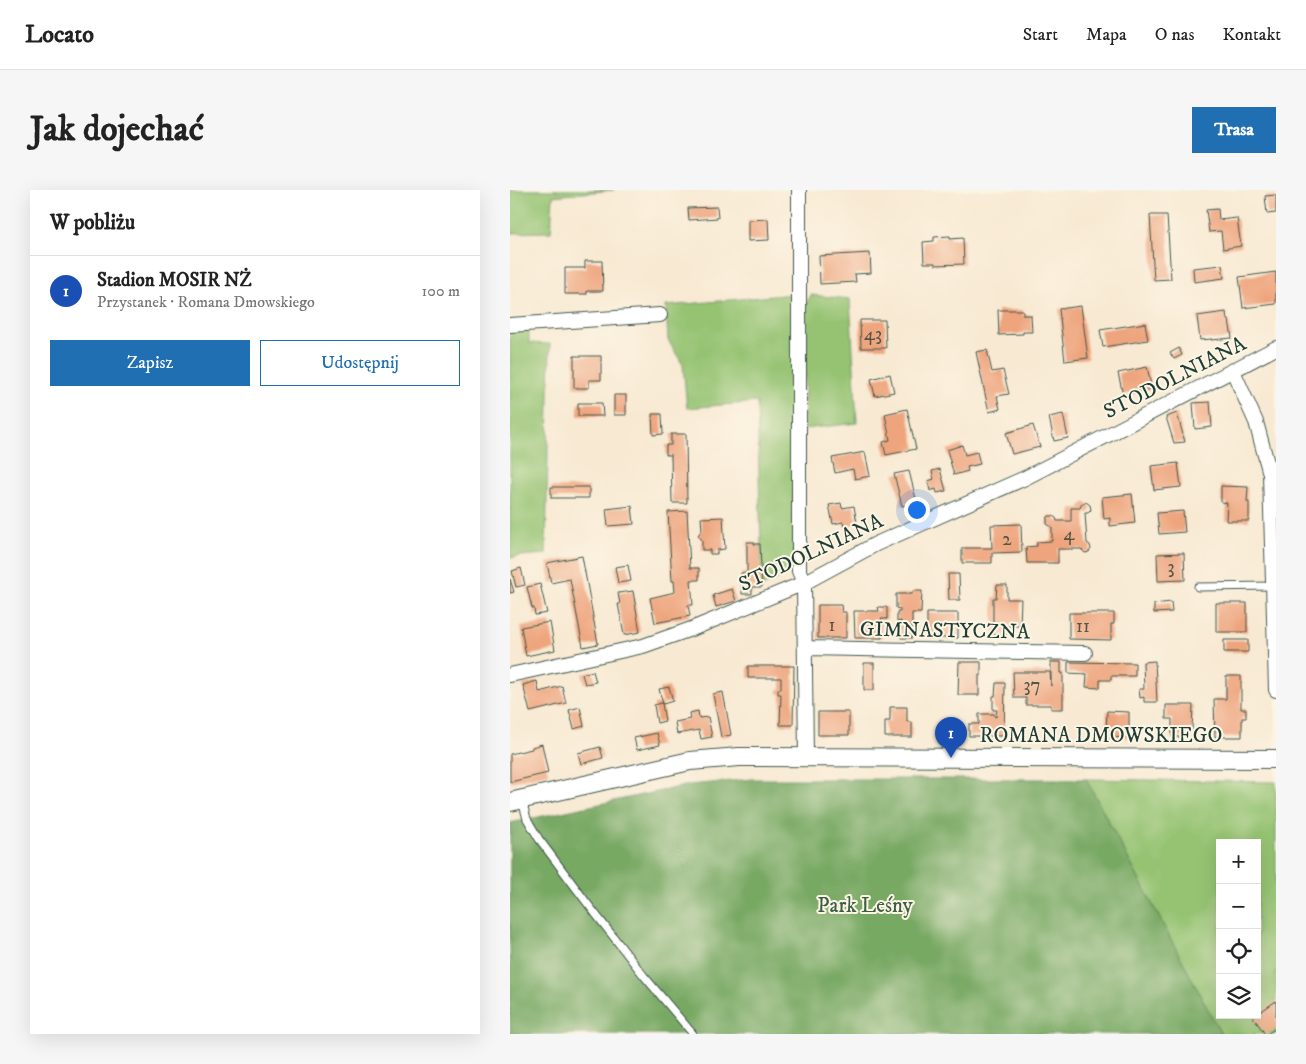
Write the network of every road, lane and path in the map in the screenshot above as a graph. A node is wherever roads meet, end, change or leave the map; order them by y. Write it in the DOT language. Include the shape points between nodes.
graph roads {
  1 [pos="799,190"];
  2 [pos="660,315"];
  3 [pos="510,325"];
  4 [pos="1276,348"];
  5 [pos="1233,371"];
  6 [pos="804,583"];
  7 [pos="1274,586"];
  8 [pos="1198,587"];
  9 [pos="805,648"];
  10 [pos="1086,653"];
  11 [pos="510,675"];
  12 [pos="1276,690"];
  13 [pos="806,757"];
  14 [pos="1276,759"];
  15 [pos="516,801"];
  16 [pos="693,1034"];
  1 -- 6 [label="street" via="799,571"];
  2 -- 3 [label="street"];
  4 -- 5 [label="street, STODOLNIANA"];
  5 -- 6 [label="street, STODOLNIANA" via="1025,478 876,544"];
  5 -- 7 [label="street" via="1256,422 1270,474"];
  6 -- 9 [label="street"];
  6 -- 11 [label="street, STODOLNIANA" via="643,646"];
  7 -- 8 [label="lane"];
  7 -- 12 [label="street"];
  9 -- 10 [label="street, GIMNASTYCZNA"];
  9 -- 13 [label="street"];
  13 -- 14 [label="street, ROMANA DMOWSKIEGO"];
  13 -- 15 [label="street, ROMANA DMOWSKIEGO" via="739,756 690,761"];
  15 -- 16 [label="lane" via="539,839 592,910"];
}
